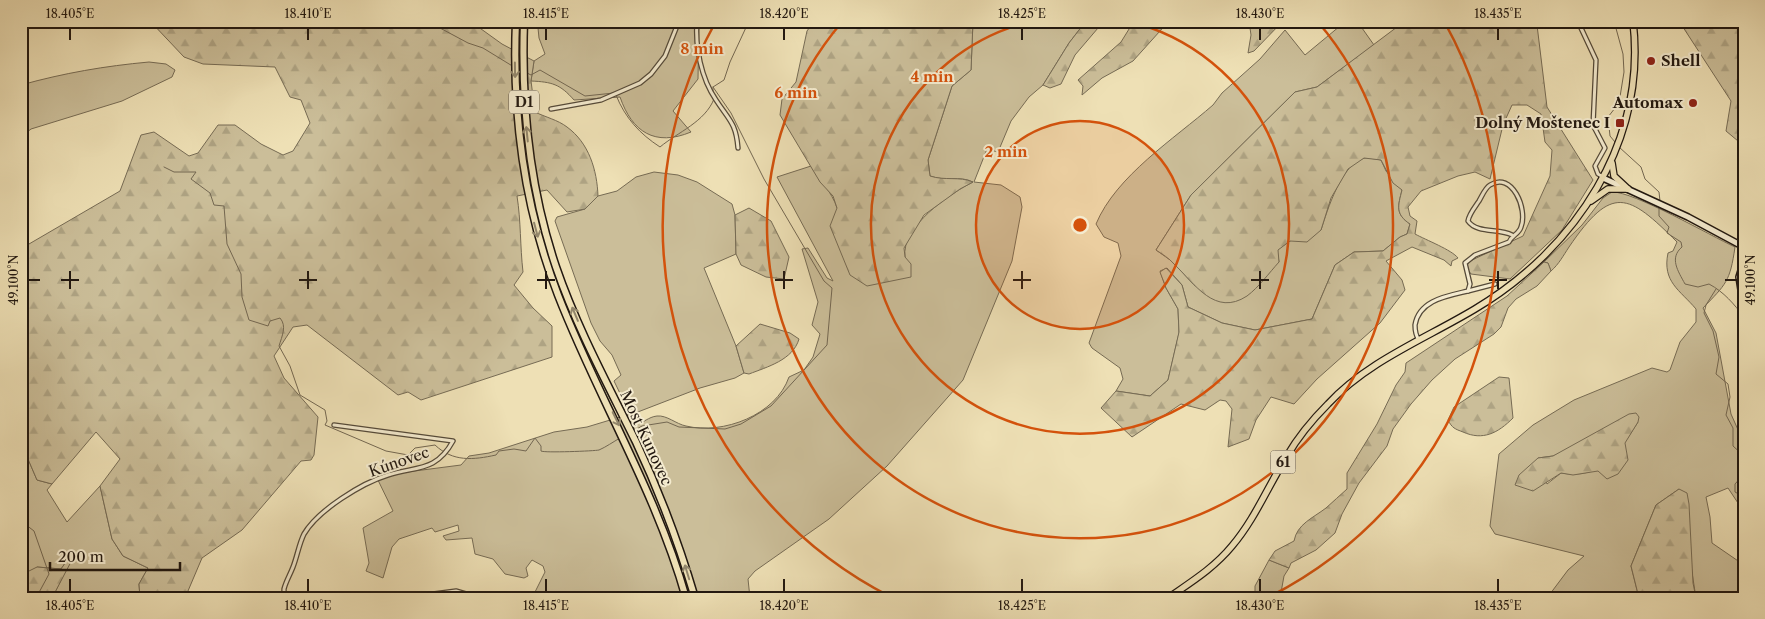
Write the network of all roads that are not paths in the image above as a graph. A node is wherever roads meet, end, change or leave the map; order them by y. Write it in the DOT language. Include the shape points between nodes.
graph roads {
  1 [pos="516,21"];
  2 [pos="524,21"];
  3 [pos="679,21"];
  4 [pos="697,21"];
  5 [pos="1581,21"];
  6 [pos="1633,21"];
  7 [pos="550,110"];
  8 [pos="738,148"];
  9 [pos="1612,161"];
  10 [pos="1604,178"];
  11 [pos="1628,189"];
  12 [pos="1589,202"];
  13 [pos="1512,236"];
  14 [pos="1744,247"];
  15 [pos="1744,261"];
  16 [pos="1495,284"];
  17 [pos="1468,292"];
  18 [pos="1744,309"];
  19 [pos="1420,341"];
  20 [pos="334,424"];
  21 [pos="284,593"];
  22 [pos="275,598"];
  23 [pos="288,598"];
  24 [pos="402,598"];
  25 [pos="480,598"];
  26 [pos="686,598"];
  27 [pos="695,598"];
  28 [pos="1168,598"];
  1 -- 26 [label="highway, Most Kunovec / D1, one-way" via="515,89 525,182 536,230 550,274 660,519"];
  27 -- 2 [label="highway, Most Kunovec / D1, one-way" via="667,515 557,269 534,183 523,90"];
  3 -- 7 [label="street" via="665,56 640,83 601,100"];
  4 -- 8 [label="street" via="696,37 702,66 716,100 731,118"];
  5 -- 10 [label="street" via="1581,28 1596,60 1593,126 1606,148 1595,166"];
  6 -- 9 [label="main road, 61" via="1634,80 1630,108"];
  9 -- 10 [label="main road, 61"];
  9 -- 11 [label="main road" via="1614,176"];
  10 -- 11 [label="street"];
  10 -- 12 [label="main road, 61"];
  11 -- 12 [label="main road" via="1608,189"];
  11 -- 14 [label="street"];
  12 -- 19 [label="main road, 61" via="1546,256 1524,275 1478,308"];
  13 -- 13 [label="street" via="1521,227 1520,199 1512,189 1501,183 1493,184 1484,192 1468,221 1475,227 1504,231"];
  13 -- 17 [label="street" via="1503,246 1475,255 1465,263 1470,284"];
  15 -- 18 [label="street" via="1739,278"];
  16 -- 17 [label="street"];
  17 -- 19 [label="street" via="1427,304 1417,316 1415,330"];
  19 -- 28 [label="main road, 61" via="1363,373 1328,403 1298,440 1231,547 1206,572"];
  20 -- 21 [label="street, Kúnovec" via="453,441 437,462 422,469 388,475 331,505 305,534"];
  21 -- 22 [label="street"];
  21 -- 23 [label="street"];
  24 -- 25 [label="street" via="456,591"];
}
